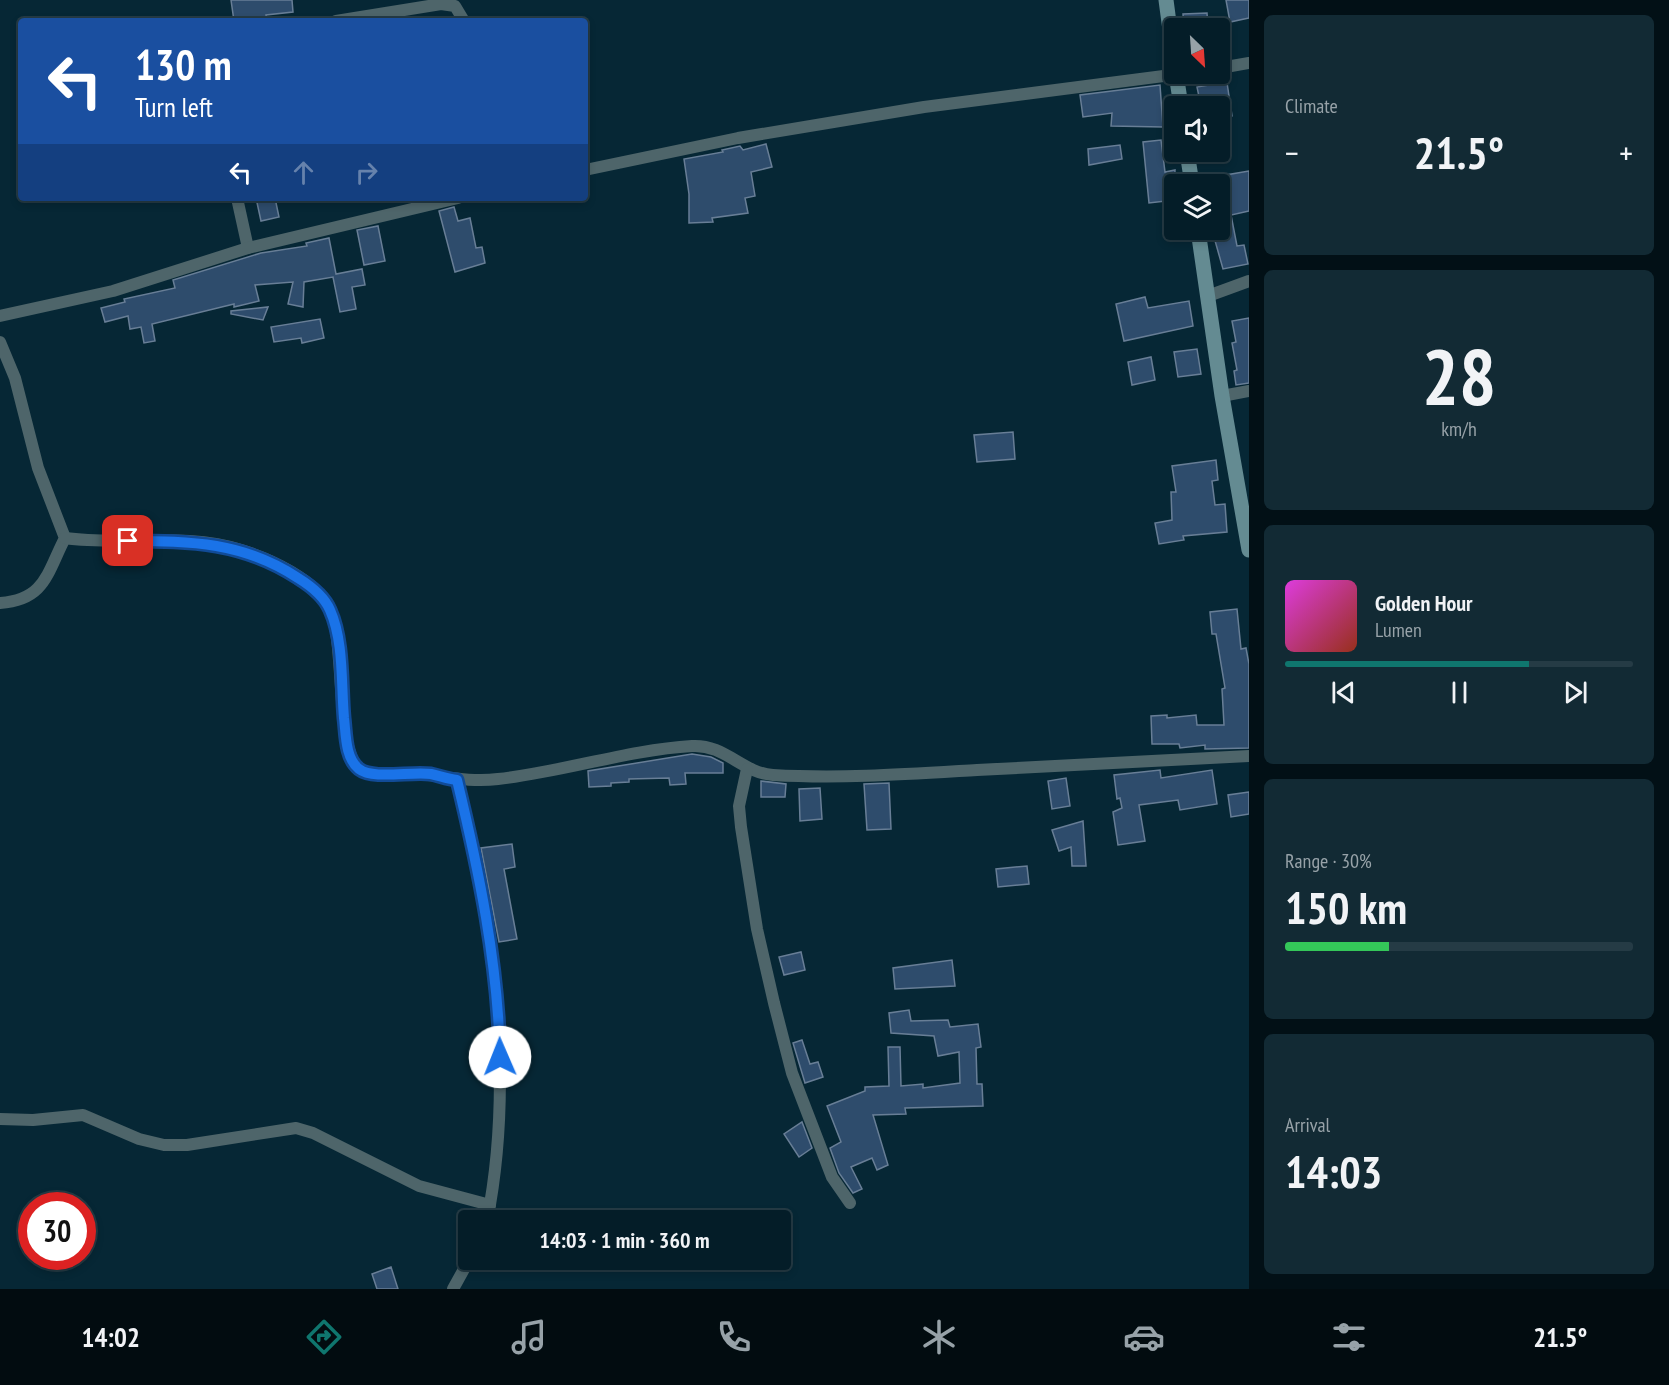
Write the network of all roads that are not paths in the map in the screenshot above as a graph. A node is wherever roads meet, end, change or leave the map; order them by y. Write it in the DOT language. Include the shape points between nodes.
graph roads {
  1 [pos="1166,0"];
  2 [pos="355,18"];
  3 [pos="462,18"];
  4 [pos="1168,18"];
  5 [pos="1249,63"];
  6 [pos="1230,66"];
  7 [pos="1164,76"];
  8 [pos="588,169"];
  9 [pos="238,201"];
  10 [pos="445,201"];
  11 [pos="1200,240"];
  12 [pos="248,248"];
  13 [pos="1249,281"];
  14 [pos="1208,296"];
  15 [pos="0,316"];
  16 [pos="0,342"];
  17 [pos="1249,391"];
  18 [pos="1222,396"];
  19 [pos="65,538"];
  20 [pos="1249,550"];
  21 [pos="0,603"];
  22 [pos="1249,756"];
  23 [pos="747,769"];
  24 [pos="457,780"];
  25 [pos="0,1119"];
  26 [pos="850,1203"];
  27 [pos="490,1205"];
  28 [pos="489,1210"];
  29 [pos="463,1270"];
  30 [pos="453,1289"];
  1 -- 4 [label="street"];
  2 -- 3 [label="street" via="441,4 455,6"];
  5 -- 6 [label="street"];
  7 -- 8 [label="street" via="912,109 738,138"];
  9 -- 12 [label="street"];
  10 -- 12 [label="street"];
  11 -- 14 [label="street"];
  12 -- 15 [label="street" via="113,291"];
  13 -- 14 [label="street"];
  14 -- 18 [label="street"];
  16 -- 19 [label="street" via="15,378 38,468"];
  17 -- 18 [label="street"];
  18 -- 20 [label="street"];
  19 -- 21 [label="street" via="40,588 22,601"];
  19 -- 24 [label="street" via="193,542 237,548 291,573 323,598 334,622 346,739 357,768 371,774 411,773"];
  22 -- 23 [label="street" via="906,774 772,775"];
  23 -- 24 [label="street" via="716,748 696,746 648,751 580,767 506,778"];
  23 -- 26 [label="street" via="740,806 741,827 755,918 774,1002 792,1074 832,1177"];
  24 -- 27 [label="street" via="482,891 499,1019 501,1076"];
  25 -- 27 [label="street" via="83,1115 139,1140 164,1145 296,1128 419,1186"];
  27 -- 28 [label="street"];
  29 -- 30 [label="street"];
}
